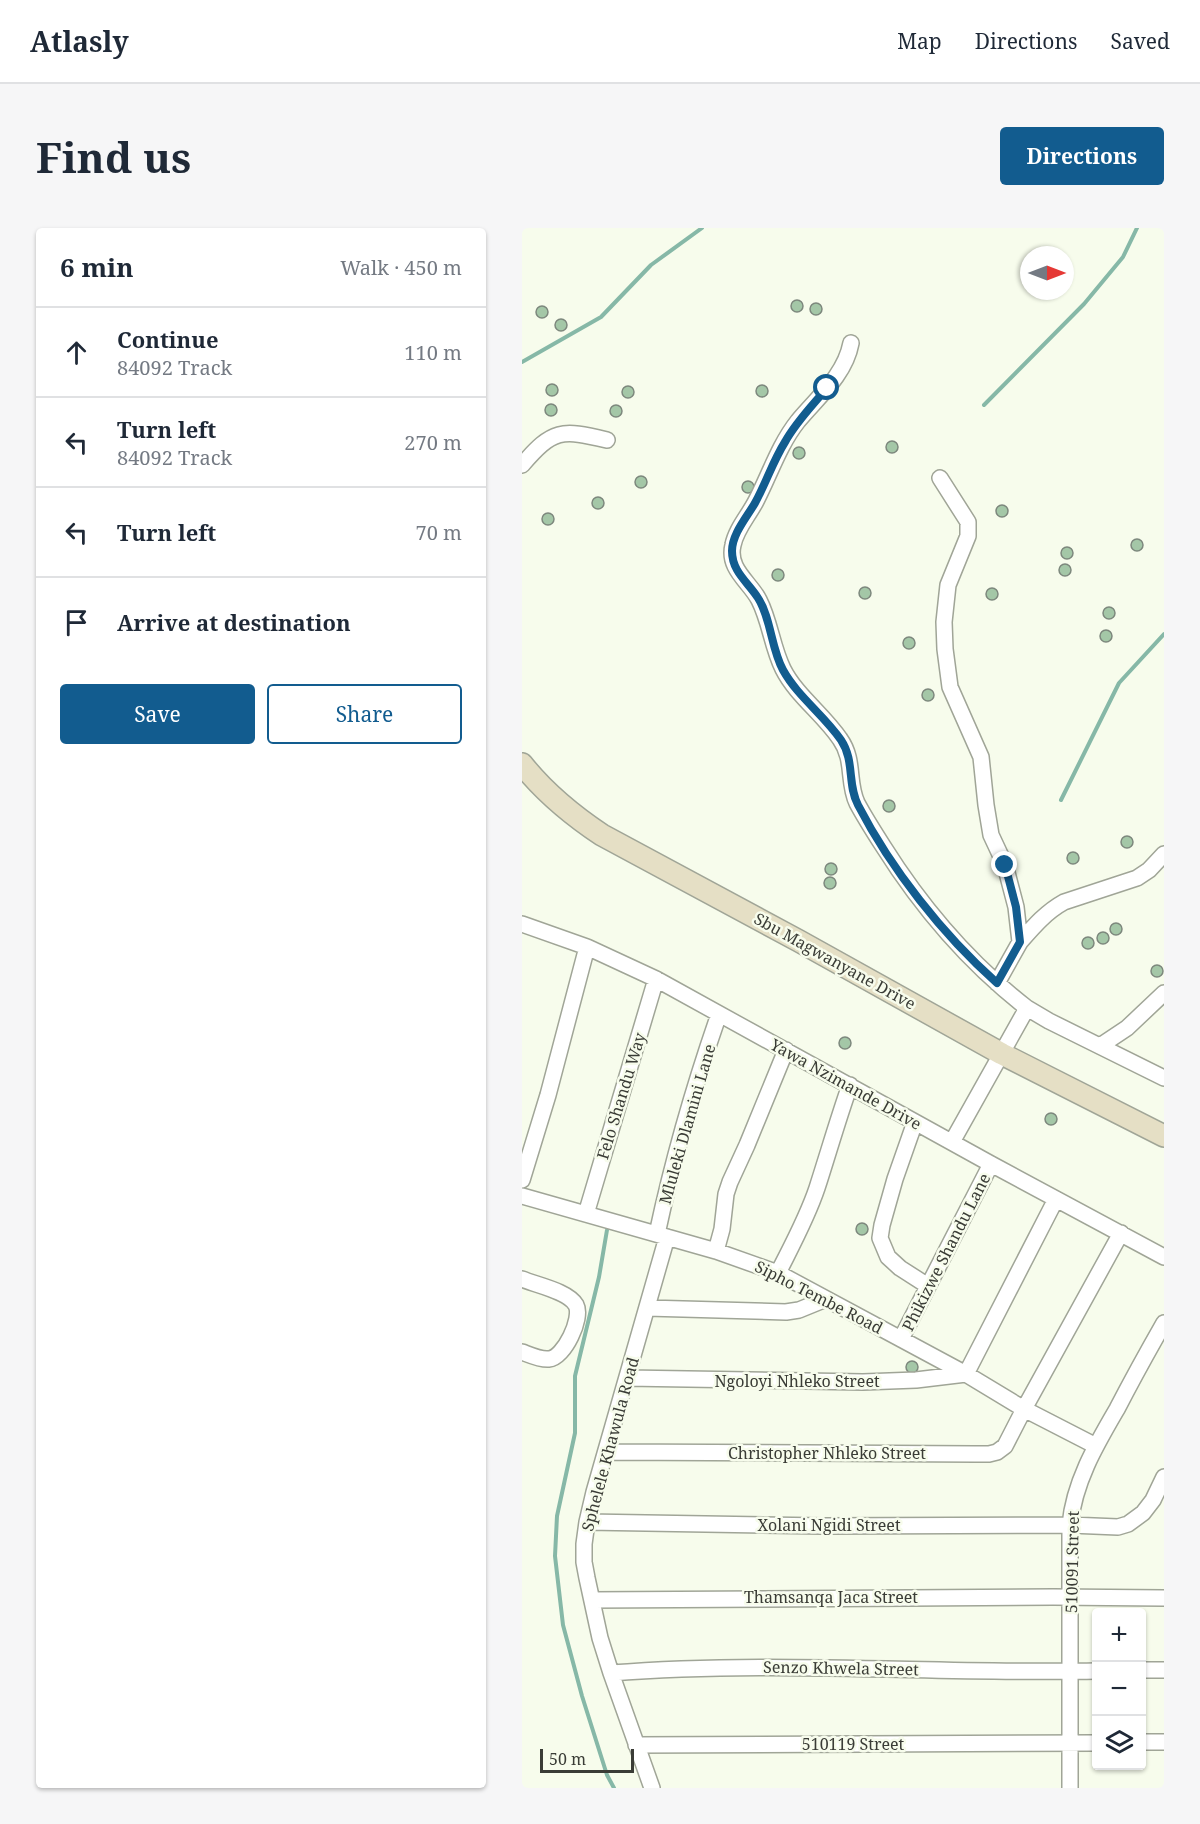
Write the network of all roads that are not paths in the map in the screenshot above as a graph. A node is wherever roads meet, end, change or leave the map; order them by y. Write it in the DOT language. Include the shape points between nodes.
graph roads {
  1 [pos="851,343"];
  2 [pos="607,440"];
  3 [pos="522,465"];
  4 [pos="940,478"];
  5 [pos="522,764"];
  6 [pos="1164,854"];
  7 [pos="523,928"];
  8 [pos="1020,942"];
  9 [pos="587,947"];
  10 [pos="656,979"];
  11 [pos="997,983"];
  12 [pos="1164,993"];
  13 [pos="1027,1008"];
  14 [pos="719,1014"];
  15 [pos="1100,1046"];
  16 [pos="786,1050"];
  17 [pos="1002,1054"];
  18 [pos="1164,1078"];
  19 [pos="850,1085"];
  20 [pos="915,1122"];
  21 [pos="1164,1136"];
  22 [pos="952,1142"];
  23 [pos="991,1164"];
  24 [pos="522,1180"];
  25 [pos="522,1196"];
  26 [pos="1056,1199"];
  27 [pos="586,1214"];
  28 [pos="1121,1233"];
  29 [pos="662,1236"];
  30 [pos="716,1251"];
  31 [pos="1164,1257"];
  32 [pos="778,1273"];
  33 [pos="522,1280"];
  34 [pos="928,1286"];
  35 [pos="826,1299"];
  36 [pos="647,1308"];
  37 [pos="1164,1323"];
  38 [pos="900,1339"];
  39 [pos="522,1352"];
  40 [pos="966,1374"];
  41 [pos="627,1378"];
  42 [pos="1024,1409"];
  43 [pos="1096,1446"];
  44 [pos="606,1452"];
  45 [pos="1164,1477"];
  46 [pos="587,1522"];
  47 [pos="1070,1525"];
  48 [pos="1071,1597"];
  49 [pos="1164,1598"];
  50 [pos="592,1599"];
  51 [pos="1146,1670"];
  52 [pos="1164,1670"];
  53 [pos="1092,1671"];
  54 [pos="1071,1672"];
  55 [pos="611,1673"];
  56 [pos="1146,1742"];
  57 [pos="1164,1742"];
  58 [pos="1070,1743"];
  59 [pos="1092,1743"];
  60 [pos="636,1745"];
  61 [pos="652,1788"];
  62 [pos="1070,1788"];
  1 -- 11 [label="street" via="839,371 785,441 733,542 732,555 739,574 758,597 784,671 847,751 854,797 866,818 912,890 957,945"];
  2 -- 3 [label="street" via="560,433"];
  4 -- 8 [label="street" via="969,529 946,593 946,667 950,687 981,757 991,835 1012,890"];
  5 -- 17 [label="main road, Sbu Magwanyane Drive" via="555,800 602,835"];
  6 -- 8 [label="street" via="1137,878 1054,908"];
  7 -- 9 [label="street, Yawa Nzimande Drive"];
  8 -- 11 [label="street"];
  9 -- 10 [label="street, Yawa Nzimande Drive"];
  9 -- 24 [label="street"];
  10 -- 14 [label="street, Yawa Nzimande Drive"];
  10 -- 27 [label="street, Felo Shandu Way"];
  11 -- 13 [label="street"];
  12 -- 15 [label="street" via="1127,1028"];
  13 -- 15 [label="street"];
  13 -- 17 [label="street"];
  14 -- 16 [label="street, Yawa Nzimande Drive"];
  14 -- 29 [label="street, Mluleki Dlamini Lane" via="669,1176"];
  15 -- 18 [label="street"];
  16 -- 19 [label="street, Yawa Nzimande Drive"];
  16 -- 30 [label="street" via="730,1182"];
  17 -- 21 [label="main road, Sbu Magwanyane Drive"];
  17 -- 22 [label="street"];
  19 -- 20 [label="street, Yawa Nzimande Drive"];
  19 -- 32 [label="street" via="816,1189"];
  20 -- 22 [label="street, Yawa Nzimande Drive"];
  20 -- 34 [label="street" via="880,1238 888,1257"];
  22 -- 23 [label="street, Yawa Nzimande Drive"];
  23 -- 26 [label="street, Yawa Nzimande Drive"];
  23 -- 34 [label="street, Phikizwe Shandu Lane"];
  25 -- 27 [label="street, Sipho Tembe Road"];
  26 -- 28 [label="street, Yawa Nzimande Drive"];
  26 -- 40 [label="street"];
  27 -- 29 [label="street, Sipho Tembe Road"];
  28 -- 31 [label="street, Yawa Nzimande Drive"];
  28 -- 42 [label="street, Christopher Nhleko Street"];
  29 -- 30 [label="street, Sipho Tembe Road"];
  29 -- 36 [label="street, Sphelele Khawula Road"];
  30 -- 32 [label="street, Sipho Tembe Road"];
  32 -- 35 [label="street, Sipho Tembe Road"];
  33 -- 39 [label="street" via="561,1293 570,1298 578,1311 575,1328 562,1352 545,1359"];
  34 -- 38 [label="street, Phikizwe Shandu Lane"];
  35 -- 36 [label="street" via="786,1312"];
  35 -- 38 [label="street, Sipho Tembe Road"];
  36 -- 41 [label="street, Sphelele Khawula Road"];
  37 -- 43 [label="street, 510091 Street"];
  38 -- 40 [label="street, Sipho Tembe Road"];
  40 -- 41 [label="street, Ngoloyi Nhleko Street" via="863,1382"];
  40 -- 42 [label="street, Sipho Tembe Road"];
  41 -- 44 [label="street, Sphelele Khawula Road"];
  42 -- 43 [label="street, Sipho Tembe Road"];
  42 -- 44 [label="street, Christopher Nhleko Street" via="1005,1446 989,1454"];
  43 -- 47 [label="street, 510091 Street" via="1073,1501"];
  44 -- 46 [label="street, Sphelele Khawula Road"];
  45 -- 47 [label="street, Xolani Ngidi Street" via="1153,1500 1128,1524"];
  46 -- 47 [label="street, Xolani Ngidi Street"];
  46 -- 50 [label="street, Sphelele Khawula Road" via="584,1562"];
  47 -- 48 [label="street, 510091 Street"];
  48 -- 49 [label="street, Thamsanqa Jaca Street"];
  48 -- 50 [label="street, Thamsanqa Jaca Street"];
  48 -- 54 [label="street, 510091 Street"];
  50 -- 55 [label="street, Sphelele Khawula Road"];
  51 -- 52 [label="street"];
  53 -- 54 [label="street, Senzo Khwela Street"];
  54 -- 55 [label="street, Senzo Khwela Street" via="779,1667"];
  54 -- 58 [label="street, 510091 Street"];
  55 -- 60 [label="street, Sphelele Khawula Road"];
  56 -- 57 [label="street"];
  58 -- 59 [label="street, 510119 Street"];
  58 -- 60 [label="street, 510119 Street"];
  58 -- 62 [label="street, 510091 Street"];
  60 -- 61 [label="street, Sphelele Khawula Road"];
}
